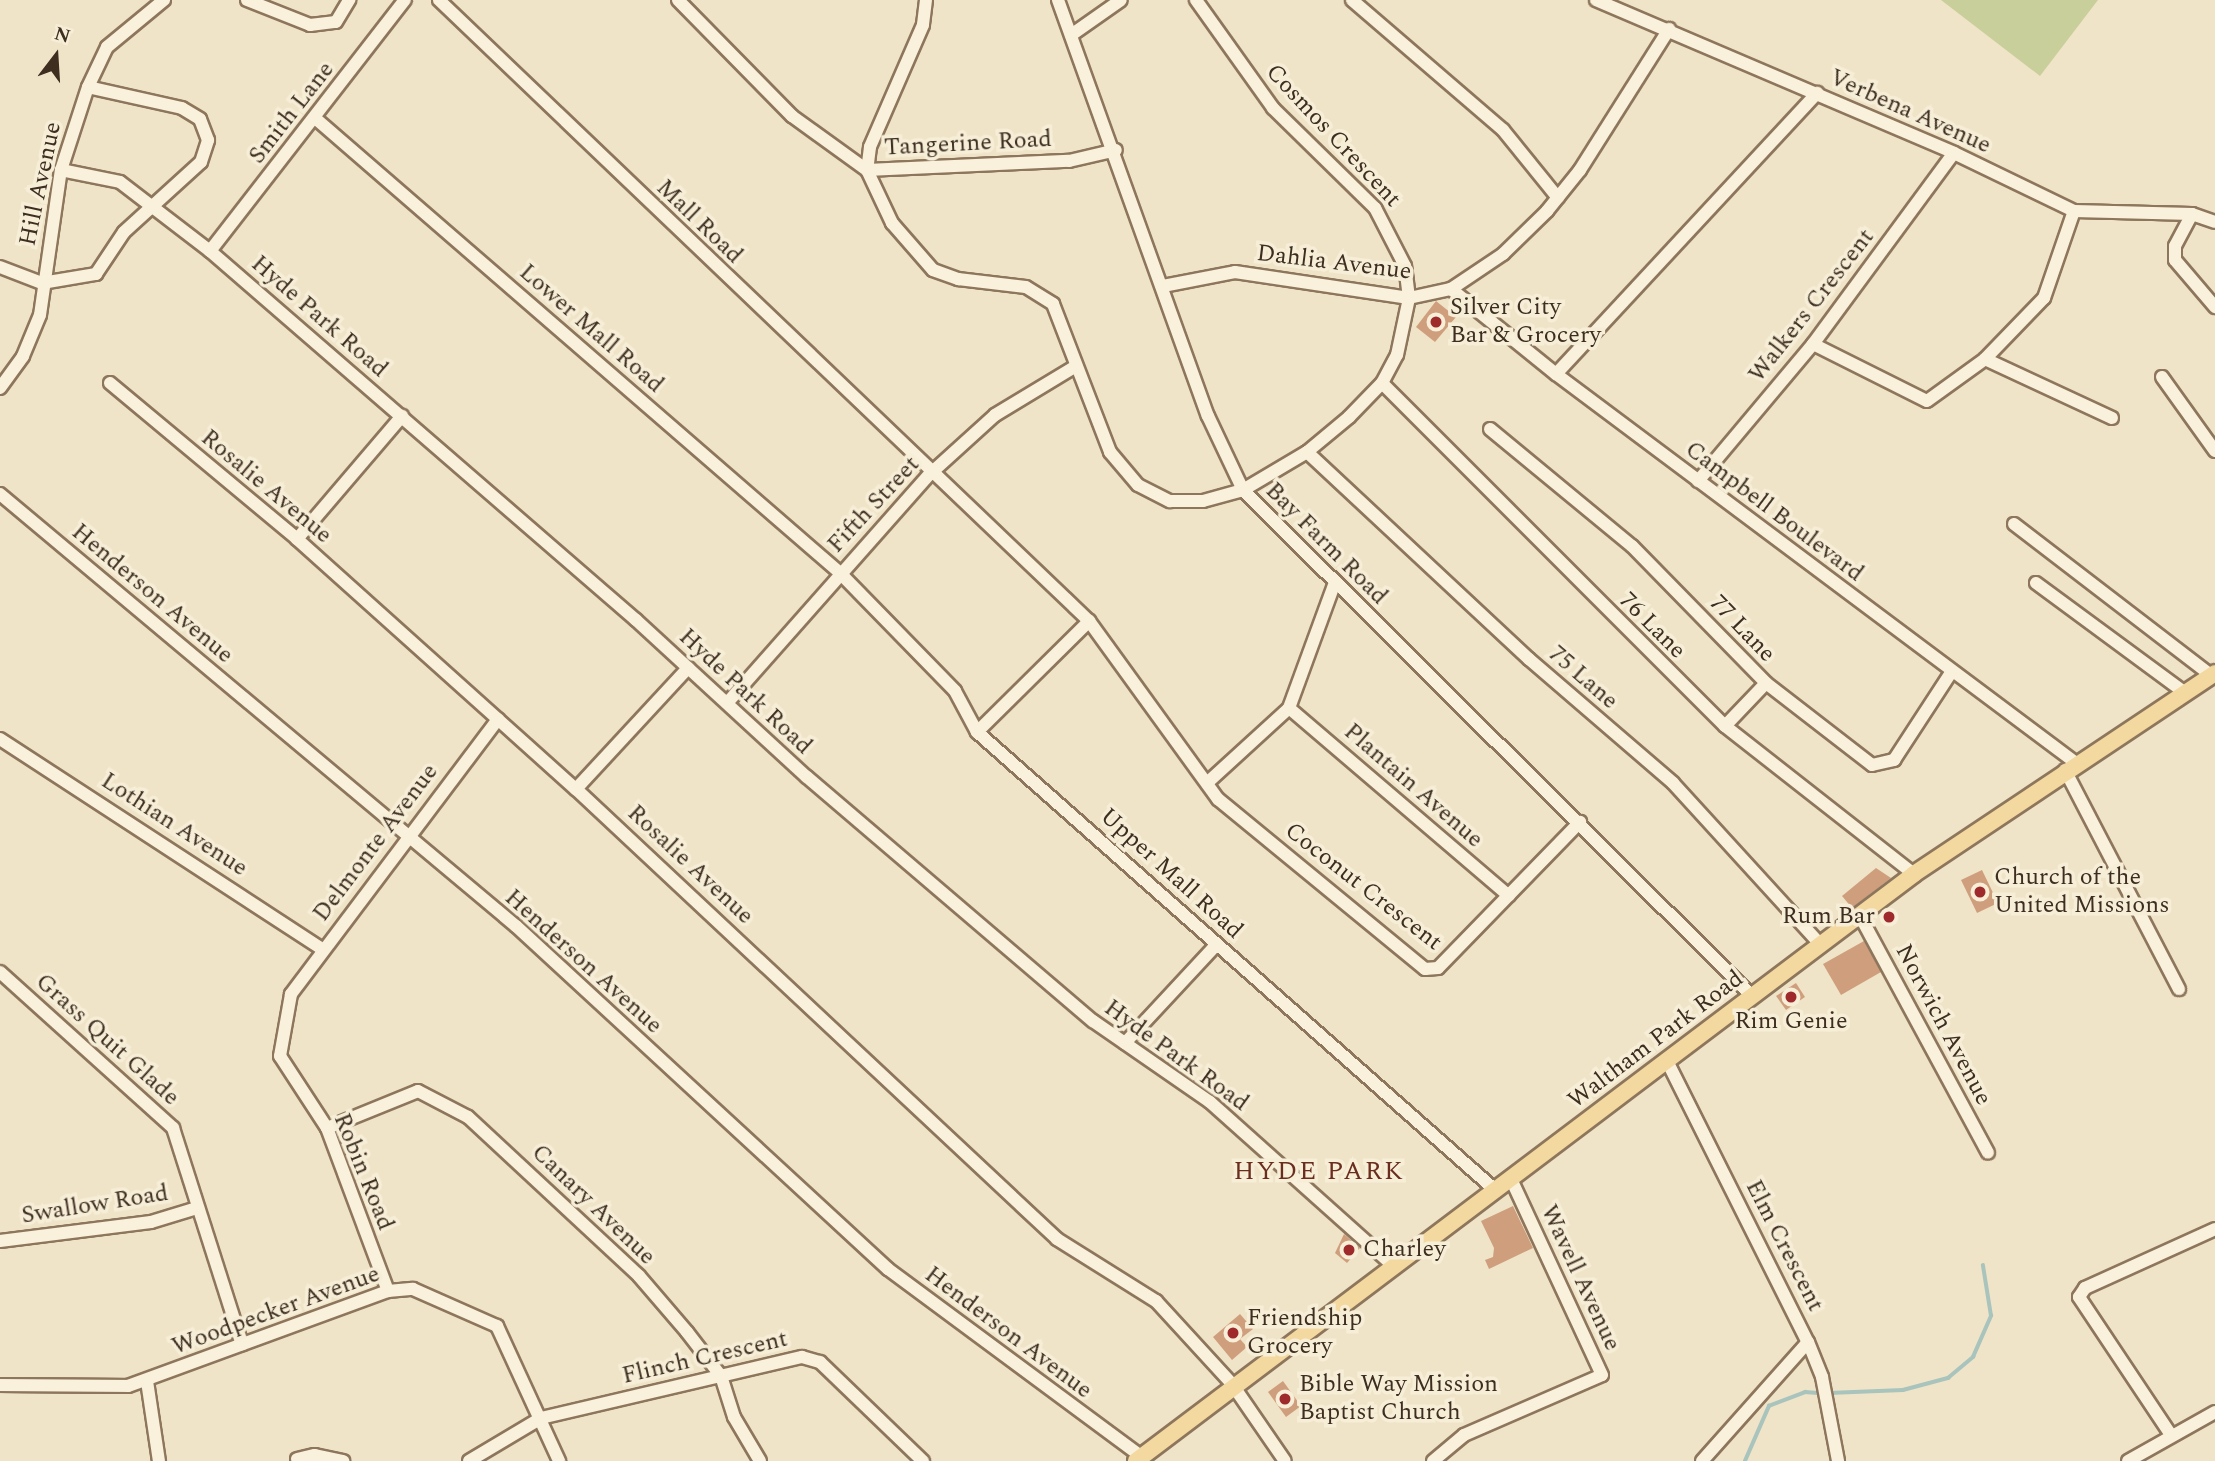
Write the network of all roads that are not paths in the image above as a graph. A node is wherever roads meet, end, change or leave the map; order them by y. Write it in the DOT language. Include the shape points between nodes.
graph roads {
  1 [pos="164,0"];
  2 [pos="247,0"];
  3 [pos="349,0"];
  4 [pos="405,0"];
  5 [pos="439,0"];
  6 [pos="678,0"];
  7 [pos="926,0"];
  8 [pos="1058,0"];
  9 [pos="1121,0"];
  10 [pos="1196,0"];
  11 [pos="1352,0"];
  12 [pos="1596,0"];
  13 [pos="1669,29"];
  14 [pos="1073,33"];
  15 [pos="88,87"];
  16 [pos="1817,93"];
  17 [pos="315,118"];
  18 [pos="1116,150"];
  19 [pos="1954,153"];
  20 [pos="61,170"];
  21 [pos="867,170"];
  22 [pos="1558,198"];
  23 [pos="150,205"];
  24 [pos="2074,211"];
  25 [pos="2192,214"];
  26 [pos="2215,222"];
  27 [pos="210,251"];
  28 [pos="0,267"];
  29 [pos="42,283"];
  30 [pos="1163,286"];
  31 [pos="1451,289"];
  32 [pos="1409,298"];
  33 [pos="2215,307"];
  34 [pos="1813,344"];
  35 [pos="1985,359"];
  36 [pos="1076,366"];
  37 [pos="1556,374"];
  38 [pos="2162,377"];
  39 [pos="110,383"];
  40 [pos="1382,383"];
  41 [pos="0,388"];
  42 [pos="402,416"];
  43 [pos="2112,418"];
  44 [pos="1490,429"];
  45 [pos="2215,451"];
  46 [pos="1307,452"];
  47 [pos="930,474"];
  48 [pos="1698,481"];
  49 [pos="1242,490"];
  50 [pos="0,494"];
  51 [pos="2014,524"];
  52 [pos="297,539"];
  53 [pos="839,572"];
  54 [pos="1335,582"];
  55 [pos="2036,583"];
  56 [pos="1089,621"];
  57 [pos="688,668"];
  58 [pos="1952,671"];
  59 [pos="2213,674"];
  60 [pos="1766,683"];
  61 [pos="2184,692"];
  62 [pos="728,702"];
  63 [pos="1289,708"];
  64 [pos="498,719"];
  65 [pos="1726,726"];
  66 [pos="977,732"];
  67 [pos="0,739"];
  68 [pos="2070,766"];
  69 [pos="1207,783"];
  70 [pos="576,789"];
  71 [pos="1580,822"];
  72 [pos="406,839"];
  73 [pos="1914,874"];
  74 [pos="1509,896"];
  75 [pos="1860,916"];
  76 [pos="1217,944"];
  77 [pos="1821,945"];
  78 [pos="322,949"];
  79 [pos="0,972"];
  80 [pos="2179,989"];
  81 [pos="291,995"];
  82 [pos="1753,997"];
  83 [pos="1125,1043"];
  84 [pos="1667,1059"];
  85 [pos="327,1128"];
  86 [pos="1988,1153"];
  87 [pos="1510,1177"];
  88 [pos="1494,1189"];
  89 [pos="197,1208"];
  90 [pos="2215,1229"];
  91 [pos="0,1241"];
  92 [pos="1392,1265"];
  93 [pos="388,1292"];
  94 [pos="1808,1342"];
  95 [pos="242,1344"];
  96 [pos="721,1376"];
  97 [pos="147,1381"];
  98 [pos="1231,1384"];
  99 [pos="0,1385"];
  100 [pos="2215,1412"];
  101 [pos="541,1418"];
  102 [pos="2171,1434"];
  103 [pos="1139,1458"];
  104 [pos="297,1459"];
  105 [pos="159,1461"];
  106 [pos="343,1461"];
  107 [pos="469,1461"];
  108 [pos="559,1461"];
  109 [pos="760,1461"];
  110 [pos="923,1461"];
  111 [pos="1285,1461"];
  112 [pos="1433,1461"];
  113 [pos="1702,1461"];
  114 [pos="1838,1461"];
  115 [pos="2128,1461"];
  1 -- 15 [label="street, Hill Avenue" via="107,47"];
  2 -- 3 [label="street" via="310,25 337,22"];
  4 -- 17 [label="street, Smith Lane"];
  5 -- 47 [label="street, Mall Road"];
  6 -- 21 [label="street, Tangerine Road" via="792,116"];
  7 -- 21 [label="street" via="923,24 870,147"];
  8 -- 14 [label="street, Bay Farm Road"];
  9 -- 14 [label="street"];
  10 -- 32 [label="street, Cosmos Crescent" via="1273,108 1375,208 1405,266"];
  11 -- 22 [label="street" via="1503,130"];
  12 -- 13 [label="street, Verbena Avenue"];
  13 -- 16 [label="street, Verbena Avenue"];
  13 -- 22 [label="street, Dahlia Avenue"];
  14 -- 18 [label="street, Bay Farm Road"];
  15 -- 20 [label="street, Hill Avenue"];
  15 -- 23 [label="street" via="183,108 200,119 208,140 201,162"];
  16 -- 19 [label="street, Verbena Avenue"];
  16 -- 37 [label="street"];
  17 -- 27 [label="street, Smith Lane"];
  17 -- 53 [label="street, Lower Mall Road"];
  18 -- 21 [label="street, Tangerine Road" via="1056,162"];
  18 -- 30 [label="street, Bay Farm Road"];
  19 -- 24 [label="street, Verbena Avenue"];
  19 -- 34 [label="street, Walkers Crescent"];
  20 -- 23 [label="street, Hyde Park Road" via="120,182"];
  20 -- 29 [label="street, Hill Avenue"];
  21 -- 36 [label="street, Cosmos Crescent" via="892,223 933,270 1041,293 1053,304"];
  22 -- 31 [label="street, Dahlia Avenue" via="1503,254"];
  23 -- 27 [label="street, Hyde Park Road"];
  23 -- 29 [label="street" via="96,274"];
  24 -- 25 [label="street, Verbena Avenue"];
  24 -- 35 [label="street" via="2044,298"];
  25 -- 26 [label="street, Verbena Avenue"];
  25 -- 33 [label="street" via="2175,246 2175,260"];
  27 -- 42 [label="street, Hyde Park Road"];
  28 -- 29 [label="street"];
  29 -- 41 [label="street, Hill Avenue" via="40,315 23,356"];
  30 -- 32 [label="street, Dahlia Avenue" via="1236,272"];
  30 -- 49 [label="street, Bay Farm Road" via="1208,416"];
  31 -- 32 [label="street, Dahlia Avenue"];
  31 -- 37 [label="street, Campbell Boulevard"];
  32 -- 40 [label="street, Cosmos Crescent" via="1397,355"];
  34 -- 35 [label="street" via="1918,401 1934,397"];
  34 -- 48 [label="street, Walkers Crescent"];
  35 -- 43 [label="street"];
  36 -- 47 [label="street, Fifth Street" via="995,415"];
  36 -- 49 [label="street, Cosmos Crescent" via="1110,452 1138,485 1170,501 1203,501"];
  37 -- 48 [label="street, Campbell Boulevard"];
  38 -- 45 [label="street"];
  39 -- 52 [label="street, Rosalie Avenue"];
  40 -- 46 [label="street, Cosmos Crescent"];
  40 -- 65 [label="street, 76 Lane"];
  42 -- 52 [label="street"];
  42 -- 57 [label="street, Hyde Park Road"];
  44 -- 60 [label="street, 77 Lane" via="1632,546"];
  46 -- 49 [label="street, Cosmos Crescent"];
  46 -- 77 [label="street, 75 Lane" via="1529,659 1674,783"];
  47 -- 53 [label="street, Fifth Street"];
  47 -- 56 [label="street, Coconut Crescent"];
  48 -- 58 [label="street, Campbell Boulevard"];
  49 -- 54 [label="street, Bay Farm Road"];
  50 -- 72 [label="street, Henderson Avenue"];
  51 -- 59 [label="street"];
  52 -- 64 [label="street, Rosalie Avenue"];
  53 -- 62 [label="street, Fifth Street"];
  53 -- 66 [label="street, Upper Mall Road" via="955,691"];
  54 -- 63 [label="street"];
  54 -- 71 [label="street, Bay Farm Road"];
  55 -- 61 [label="street"];
  56 -- 66 [label="street"];
  56 -- 69 [label="street, Coconut Crescent"];
  57 -- 62 [label="street, Hyde Park Road"];
  57 -- 70 [label="street"];
  58 -- 60 [label="street, 77 Lane" via="1894,760 1872,765"];
  58 -- 68 [label="street, Campbell Boulevard"];
  59 -- 61 [label="main road, Waltham Park Road"];
  60 -- 65 [label="street"];
  61 -- 68 [label="main road, Waltham Park Road"];
  62 -- 83 [label="street, Hyde Park Road" via="817,786"];
  63 -- 69 [label="street"];
  63 -- 74 [label="street, Plantain Avenue"];
  64 -- 70 [label="street, Rosalie Avenue"];
  64 -- 72 [label="street, Delmonte Avenue"];
  65 -- 73 [label="street, 76 Lane"];
  66 -- 76 [label="street, Upper Mall Road"];
  67 -- 78 [label="street, Lothian Avenue"];
  68 -- 73 [label="main road, Waltham Park Road"];
  68 -- 80 [label="street"];
  69 -- 74 [label="street, Coconut Crescent" via="1218,799 1425,969 1438,968"];
  70 -- 98 [label="street, Rosalie Avenue" via="1057,1239 1156,1301"];
  71 -- 74 [label="street, Coconut Crescent"];
  71 -- 82 [label="street, Bay Farm Road"];
  72 -- 78 [label="street, Delmonte Avenue"];
  72 -- 103 [label="street, Henderson Avenue" via="516,926 888,1269"];
  73 -- 75 [label="main road, Waltham Park Road"];
  75 -- 77 [label="main road, Waltham Park Road"];
  75 -- 86 [label="street, Norwich Avenue"];
  76 -- 83 [label="street"];
  76 -- 88 [label="street, Upper Mall Road"];
  77 -- 82 [label="main road, Waltham Park Road"];
  78 -- 81 [label="street, Delmonte Avenue"];
  79 -- 89 [label="street, Grass Quit Glade" via="173,1128"];
  81 -- 85 [label="street, Robin Road" via="280,1056"];
  82 -- 84 [label="main road, Waltham Park Road"];
  83 -- 92 [label="street, Hyde Park Road" via="1210,1102"];
  84 -- 87 [label="main road, Waltham Park Road"];
  84 -- 94 [label="street, Elm Crescent"];
  85 -- 93 [label="street, Robin Road"];
  85 -- 96 [label="street, Canary Avenue" via="400,1096 418,1091 438,1097 468,1117 639,1276"];
  87 -- 88 [label="main road, Waltham Park Road"];
  87 -- 112 [label="street, Wavell Avenue" via="1602,1375 1464,1435"];
  88 -- 92 [label="main road, Waltham Park Road"];
  89 -- 91 [label="street, Swallow Road" via="151,1222"];
  89 -- 95 [label="street, Grass Quit Glade"];
  90 -- 102 [label="street" via="2085,1288 2078,1297"];
  92 -- 98 [label="main road, Waltham Park Road"];
  93 -- 95 [label="street, Woodpecker Avenue"];
  93 -- 101 [label="street, Woodpecker Avenue" via="413,1289 497,1326"];
  94 -- 113 [label="street"];
  94 -- 114 [label="street, Elm Crescent" via="1822,1377"];
  95 -- 97 [label="street, Woodpecker Avenue"];
  96 -- 101 [label="street, Flinch Crescent"];
  96 -- 109 [label="street, Canary Avenue" via="734,1417"];
  96 -- 110 [label="street, Flinch Crescent" via="811,1358"];
  97 -- 99 [label="street, Woodpecker Avenue" via="106,1388"];
  97 -- 105 [label="street"];
  98 -- 103 [label="main road, Waltham Park Road"];
  98 -- 111 [label="street, Rosalie Avenue"];
  100 -- 102 [label="street"];
  101 -- 107 [label="street, Flinch Crescent"];
  101 -- 108 [label="street, Woodpecker Avenue"];
  102 -- 115 [label="street"];
  104 -- 106 [label="street" via="315,1455"];
}
